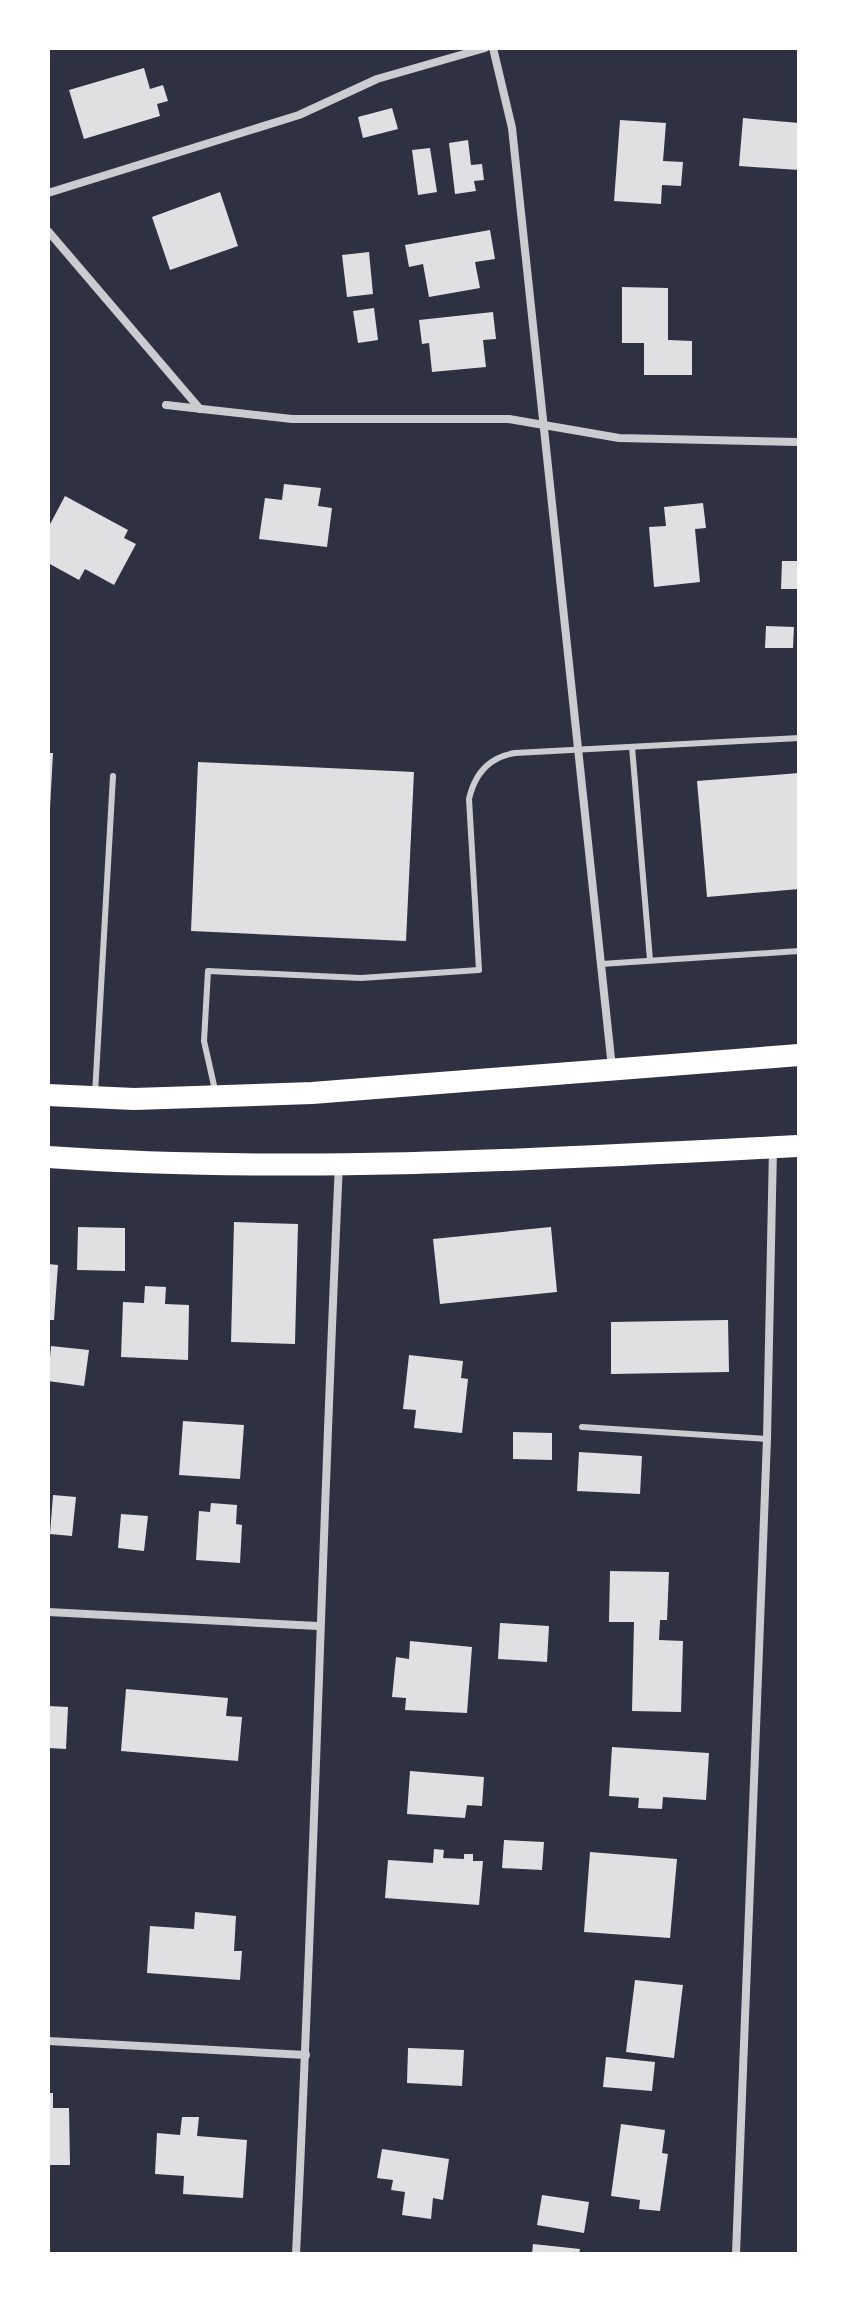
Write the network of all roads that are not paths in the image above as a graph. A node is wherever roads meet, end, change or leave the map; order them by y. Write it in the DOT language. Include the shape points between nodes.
graph roads {
  1 [pos="485,48"];
  2 [pos="493,48"];
  3 [pos="48,193"];
  4 [pos="48,231"];
  5 [pos="166,405"];
  6 [pos="200,410"];
  7 [pos="544,425"];
  8 [pos="799,442"];
  9 [pos="799,738"];
  10 [pos="632,747"];
  11 [pos="578,750"];
  12 [pos="113,776"];
  13 [pos="799,951"];
  14 [pos="650,960"];
  15 [pos="601,964"];
  16 [pos="799,1055"];
  17 [pos="612,1070"];
  18 [pos="48,1095"];
  19 [pos="216,1097"];
  20 [pos="95,1098"];
  21 [pos="799,1146"];
  22 [pos="773,1147"];
  23 [pos="48,1157"];
  24 [pos="339,1164"];
  25 [pos="582,1427"];
  26 [pos="767,1439"];
  27 [pos="48,1612"];
  28 [pos="318,1626"];
  29 [pos="48,2041"];
  30 [pos="306,2055"];
  31 [pos="296,2254"];
  32 [pos="736,2254"];
  1 -- 3 [label="street" via="377,79 299,115"];
  2 -- 7 [label="street" via="512,128"];
  4 -- 6 [label="street"];
  5 -- 6 [label="street"];
  6 -- 7 [label="street" via="292,419 490,418"];
  7 -- 8 [label="street" via="619,438"];
  7 -- 11 [label="street"];
  9 -- 10 [label="lane"];
  10 -- 11 [label="lane"];
  10 -- 14 [label="lane"];
  11 -- 15 [label="street"];
  11 -- 19 [label="lane" via="505,755 476,776 469,799 479,970 361,978 208,971 204,1041"];
  12 -- 20 [label="lane"];
  13 -- 14 [label="lane"];
  14 -- 15 [label="lane"];
  15 -- 17 [label="street"];
  16 -- 17 [label="highway"];
  17 -- 19 [label="highway"];
  18 -- 20 [label="highway"];
  19 -- 20 [label="highway"];
  21 -- 22 [label="highway"];
  22 -- 24 [label="highway"];
  22 -- 26 [label="street"];
  23 -- 24 [label="highway"];
  24 -- 28 [label="street"];
  25 -- 26 [label="lane"];
  26 -- 32 [label="street"];
  27 -- 28 [label="street"];
  28 -- 30 [label="street"];
  29 -- 30 [label="street"];
  30 -- 31 [label="street"];
}
